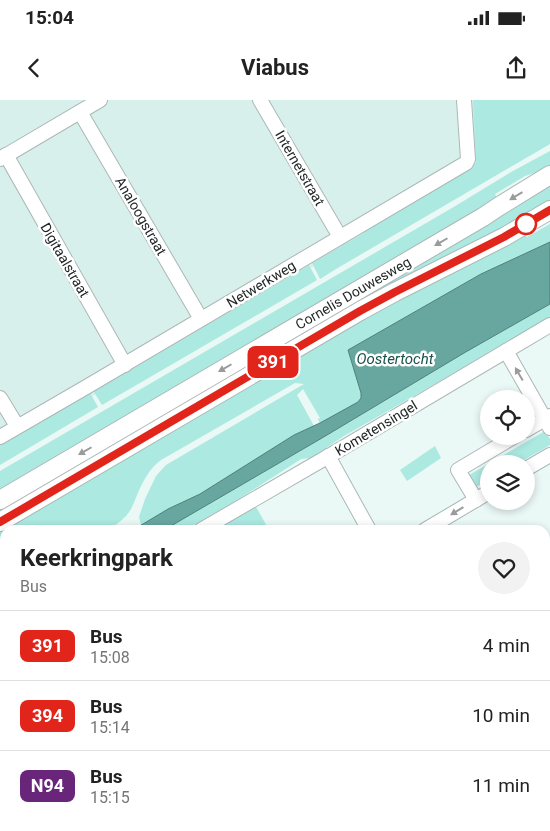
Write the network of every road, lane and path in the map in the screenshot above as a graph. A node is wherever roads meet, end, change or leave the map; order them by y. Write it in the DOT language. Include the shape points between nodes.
graph roads {
  1 [pos="100,100"];
  2 [pos="260,100"];
  3 [pos="464,100"];
  4 [pos="80,112"];
  5 [pos="3,157"];
  6 [pos="550,176"];
  7 [pos="550,210"];
  8 [pos="340,237"];
  9 [pos="201,319"];
  10 [pos="550,325"];
  11 [pos="506,351"];
  12 [pos="125,365"];
  13 [pos="0,398"];
  14 [pos="548,421"];
  15 [pos="17,426"];
  16 [pos="535,426"];
  17 [pos="0,436"];
  18 [pos="500,445"];
  19 [pos="550,455"];
  20 [pos="328,456"];
  21 [pos="535,464"];
  22 [pos="480,498"];
  23 [pos="0,500"];
  24 [pos="476,500"];
  25 [pos="0,522"];
  26 [pos="210,525"];
  27 [pos="366,525"];
  28 [pos="434,525"];
  1 -- 4 [label="street"];
  2 -- 8 [label="street, Internetstraat"];
  3 -- 8 [label="street, Netwerkweg" via="466,163"];
  4 -- 5 [label="street"];
  4 -- 9 [label="street, Analoogstraat"];
  5 -- 12 [label="street, Digitaalstraat"];
  6 -- 23 [label="main road, Cornelis Douwesweg, one-way"];
  7 -- 25 [label="main road, Cornelis Douwesweg" via="360,311"];
  8 -- 9 [label="street, Netwerkweg"];
  9 -- 12 [label="street, Netwerkweg"];
  10 -- 11 [label="street, Kometensingel"];
  14 -- 11 [label="street, one-way"];
  11 -- 20 [label="street, Kometensingel"];
  12 -- 15 [label="street, Netwerkweg"];
  13 -- 15 [label="street"];
  14 -- 16 [label="street"];
  15 -- 17 [label="street, Netwerkweg"];
  18 -- 24 [label="street" via="458,470"];
  19 -- 21 [label="street"];
  20 -- 26 [label="street, Kometensingel"];
  20 -- 27 [label="street"];
  22 -- 24 [label="street"];
  24 -- 28 [label="street, one-way"];
}
